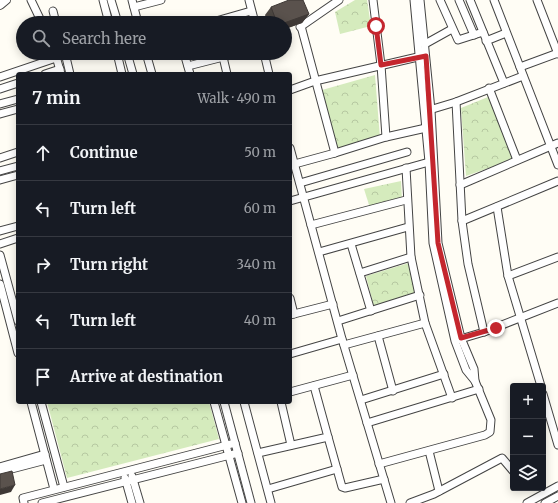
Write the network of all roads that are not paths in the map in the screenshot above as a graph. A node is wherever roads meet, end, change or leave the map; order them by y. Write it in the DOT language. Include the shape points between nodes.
graph roads {
  1 [pos="6,0"];
  2 [pos="31,0"];
  3 [pos="103,0"];
  4 [pos="111,0"];
  5 [pos="161,0"];
  6 [pos="248,0"];
  7 [pos="339,0"];
  8 [pos="373,0"];
  9 [pos="414,0"];
  10 [pos="420,0"];
  11 [pos="440,0"];
  12 [pos="459,0"];
  13 [pos="470,0"];
  14 [pos="494,0"];
  15 [pos="537,0"];
  16 [pos="133,4"];
  17 [pos="0,6"];
  18 [pos="297,8"];
  19 [pos="53,11"];
  20 [pos="251,11"];
  21 [pos="39,16"];
  22 [pos="54,16"];
  23 [pos="107,16"];
  24 [pos="116,16"];
  25 [pos="136,16"];
  26 [pos="234,16"];
  27 [pos="253,16"];
  28 [pos="300,27"];
  29 [pos="452,29"];
  30 [pos="483,32"];
  31 [pos="506,33"];
  32 [pos="474,35"];
  33 [pos="486,40"];
  34 [pos="425,44"];
  35 [pos="558,53"];
  36 [pos="423,56"];
  37 [pos="42,60"];
  38 [pos="57,60"];
  39 [pos="67,60"];
  40 [pos="119,60"];
  41 [pos="129,60"];
  42 [pos="148,60"];
  43 [pos="186,60"];
  44 [pos="211,60"];
  45 [pos="224,60"];
  46 [pos="266,60"];
  47 [pos="381,65"];
  48 [pos="188,66"];
  49 [pos="520,67"];
  50 [pos="60,71"];
  51 [pos="70,72"];
  52 [pos="122,72"];
  53 [pos="132,72"];
  54 [pos="151,72"];
  55 [pos="190,72"];
  56 [pos="227,72"];
  57 [pos="269,72"];
  58 [pos="523,76"];
  59 [pos="0,77"];
  60 [pos="315,81"];
  61 [pos="504,83"];
  62 [pos="16,84"];
  63 [pos="489,88"];
  64 [pos="0,89"];
  65 [pos="292,89"];
  66 [pos="16,100"];
  67 [pos="456,102"];
  68 [pos="0,104"];
  69 [pos="16,110"];
  70 [pos="428,111"];
  71 [pos="0,114"];
  72 [pos="426,128"];
  73 [pos="386,137"];
  74 [pos="554,145"];
  75 [pos="407,152"];
  76 [pos="16,153"];
  77 [pos="335,154"];
  78 [pos="0,158"];
  79 [pos="517,160"];
  80 [pos="428,162"];
  81 [pos="292,164"];
  82 [pos="558,165"];
  83 [pos="16,167"];
  84 [pos="406,168"];
  85 [pos="0,171"];
  86 [pos="16,176"];
  87 [pos="0,180"];
  88 [pos="558,181"];
  89 [pos="300,183"];
  90 [pos="460,185"];
  91 [pos="304,197"];
  92 [pos="292,200"];
  93 [pos="406,200"];
  94 [pos="497,207"];
  95 [pos="462,221"];
  96 [pos="311,225"];
  97 [pos="16,227"];
  98 [pos="408,227"];
  99 [pos="0,231"];
  100 [pos="16,239"];
  101 [pos="0,244"];
  102 [pos="351,244"];
  103 [pos="319,252"];
  104 [pos="0,255"];
  105 [pos="411,257"];
  106 [pos="558,257"];
  107 [pos="360,273"];
  108 [pos="508,276"];
  109 [pos="0,284"];
  110 [pos="420,295"];
  111 [pos="558,303"];
  112 [pos="333,304"];
  113 [pos="371,311"];
  114 [pos="4,312"];
  115 [pos="16,314"];
  116 [pos="292,314"];
  117 [pos="521,318"];
  118 [pos="338,321"];
  119 [pos="425,323"];
  120 [pos="484,332"];
  121 [pos="378,336"];
  122 [pos="458,340"];
  123 [pos="343,342"];
  124 [pos="16,347"];
  125 [pos="292,354"];
  126 [pos="444,374"];
  127 [pos="353,375"];
  128 [pos="540,383"];
  129 [pos="314,386"];
  130 [pos="479,389"];
  131 [pos="393,391"];
  132 [pos="292,392"];
  133 [pos="452,398"];
  134 [pos="361,400"];
  135 [pos="32,404"];
  136 [pos="42,404"];
  137 [pos="215,404"];
  138 [pos="225,404"];
  139 [pos="245,404"];
  140 [pos="281,404"];
  141 [pos="546,404"];
  142 [pos="367,422"];
  143 [pos="328,438"];
  144 [pos="235,443"];
  145 [pos="226,445"];
  146 [pos="291,445"];
  147 [pos="558,445"];
  148 [pos="429,452"];
  149 [pos="196,453"];
  150 [pos="238,453"];
  151 [pos="258,453"];
  152 [pos="230,455"];
  153 [pos="45,457"];
  154 [pos="200,463"];
  155 [pos="379,464"];
  156 [pos="0,466"];
  157 [pos="510,467"];
  158 [pos="337,469"];
  159 [pos="127,471"];
  160 [pos="0,472"];
  161 [pos="384,479"];
  162 [pos="130,481"];
  163 [pos="558,486"];
  164 [pos="64,487"];
  165 [pos="54,489"];
  166 [pos="268,489"];
  167 [pos="439,491"];
  168 [pos="558,496"];
  169 [pos="24,501"];
  170 [pos="42,503"];
  171 [pos="132,503"];
  172 [pos="140,503"];
  173 [pos="242,503"];
  174 [pos="251,503"];
  175 [pos="271,503"];
  176 [pos="391,503"];
  177 [pos="410,503"];
  178 [pos="527,503"];
  179 [pos="545,503"];
  1 -- 17 [label="street"];
  2 -- 21 [label="street"];
  3 -- 23 [label="street"];
  4 -- 24 [label="street"];
  5 -- 16 [label="street"];
  6 -- 20 [label="street"];
  7 -- 28 [label="street"];
  8 -- 47 [label="street"];
  9 -- 36 [label="street"];
  10 -- 34 [label="street"];
  11 -- 29 [label="street"];
  12 -- 32 [label="street"];
  13 -- 30 [label="street"];
  14 -- 31 [label="street"];
  15 -- 35 [label="street"];
  16 -- 25 [label="street"];
  18 -- 28 [label="street"];
  19 -- 22 [label="street"];
  20 -- 26 [label="street"];
  20 -- 27 [label="street"];
  28 -- 60 [label="street"];
  29 -- 32 [label="street" via="458,40"];
  29 -- 34 [label="street"];
  30 -- 32 [label="street"];
  30 -- 33 [label="street"];
  31 -- 33 [label="street"];
  31 -- 49 [label="street"];
  33 -- 61 [label="street"];
  34 -- 36 [label="street"];
  35 -- 49 [label="street"];
  36 -- 47 [label="street"];
  36 -- 70 [label="street"];
  37 -- 59 [label="street"];
  38 -- 50 [label="street"];
  39 -- 51 [label="street"];
  40 -- 52 [label="street"];
  41 -- 53 [label="street"];
  42 -- 54 [label="street"];
  43 -- 48 [label="street"];
  44 -- 48 [label="street"];
  45 -- 56 [label="street"];
  46 -- 57 [label="street"];
  47 -- 60 [label="street"];
  47 -- 73 [label="street"];
  48 -- 55 [label="street"];
  49 -- 58 [label="street"];
  58 -- 61 [label="street"];
  58 -- 74 [label="street"];
  60 -- 65 [label="street"];
  60 -- 77 [label="street"];
  61 -- 63 [label="street"];
  62 -- 64 [label="street"];
  63 -- 67 [label="street"];
  63 -- 79 [label="street"];
  66 -- 68 [label="street"];
  67 -- 70 [label="street"];
  67 -- 90 [label="street"];
  69 -- 71 [label="street"];
  70 -- 72 [label="street"];
  70 -- 122 [label="street" via="438,243"];
  72 -- 73 [label="street"];
  72 -- 80 [label="street"];
  73 -- 77 [label="street"];
  74 -- 79 [label="street"];
  74 -- 82 [label="street"];
  75 -- 89 [label="street"];
  76 -- 78 [label="street"];
  77 -- 81 [label="street"];
  79 -- 90 [label="street"];
  80 -- 84 [label="street"];
  80 -- 122 [label="street" via="432,243"];
  81 -- 89 [label="street"];
  83 -- 85 [label="street"];
  84 -- 91 [label="street"];
  84 -- 93 [label="street"];
  86 -- 87 [label="street"];
  88 -- 94 [label="street"];
  89 -- 91 [label="street"];
  90 -- 95 [label="street"];
  91 -- 92 [label="street"];
  91 -- 96 [label="street"];
  93 -- 96 [label="street"];
  93 -- 98 [label="street"];
  94 -- 95 [label="street"];
  94 -- 108 [label="street"];
  95 -- 120 [label="street" via="468,264"];
  96 -- 103 [label="street"];
  97 -- 99 [label="street"];
  98 -- 102 [label="street"];
  98 -- 105 [label="street"];
  100 -- 101 [label="street"];
  102 -- 103 [label="street"];
  102 -- 107 [label="street"];
  103 -- 112 [label="street"];
  104 -- 115 [label="street"];
  105 -- 107 [label="street"];
  105 -- 110 [label="street"];
  106 -- 108 [label="street"];
  107 -- 113 [label="street"];
  108 -- 117 [label="street"];
  109 -- 114 [label="street"];
  110 -- 113 [label="street"];
  110 -- 119 [label="street"];
  111 -- 117 [label="street"];
  112 -- 116 [label="street"];
  112 -- 118 [label="street"];
  113 -- 118 [label="street"];
  114 -- 124 [label="street"];
  117 -- 120 [label="street"];
  117 -- 128 [label="street"];
  118 -- 123 [label="street"];
  119 -- 121 [label="street"];
  119 -- 126 [label="street"];
  120 -- 122 [label="street"];
  121 -- 123 [label="street"];
  121 -- 131 [label="street"];
  122 -- 130 [label="street" via="466,370"];
  123 -- 125 [label="street"];
  123 -- 127 [label="street"];
  126 -- 131 [label="street"];
  126 -- 133 [label="street"];
  127 -- 129 [label="street"];
  127 -- 134 [label="street"];
  129 -- 132 [label="street"];
  129 -- 143 [label="street"];
  130 -- 133 [label="street"];
  130 -- 148 [label="street" via="491,420 490,432"];
  131 -- 134 [label="street"];
  133 -- 142 [label="street"];
  134 -- 142 [label="street"];
  135 -- 153 [label="street"];
  136 -- 164 [label="street"];
  137 -- 145 [label="street"];
  138 -- 144 [label="street"];
  139 -- 151 [label="street"];
  140 -- 146 [label="street"];
  141 -- 147 [label="street"];
  142 -- 155 [label="street"];
  143 -- 146 [label="street"];
  143 -- 158 [label="street"];
  144 -- 145 [label="street"];
  144 -- 150 [label="street"];
  145 -- 149 [label="street"];
  145 -- 152 [label="street"];
  146 -- 151 [label="street"];
  148 -- 155 [label="street"];
  148 -- 167 [label="street"];
  149 -- 154 [label="street"];
  149 -- 159 [label="street"];
  150 -- 152 [label="street"];
  150 -- 174 [label="street"];
  151 -- 166 [label="street"];
  152 -- 154 [label="street"];
  152 -- 173 [label="street"];
  153 -- 156 [label="street"];
  153 -- 160 [label="street"];
  153 -- 165 [label="street"];
  154 -- 162 [label="street"];
  155 -- 161 [label="street"];
  157 -- 167 [label="street" via="502,458"];
  158 -- 161 [label="street" via="341,484 345,488"];
  158 -- 166 [label="street"];
  159 -- 162 [label="street"];
  159 -- 164 [label="street"];
  161 -- 176 [label="street"];
  162 -- 170 [label="street"];
  162 -- 171 [label="street"];
  162 -- 172 [label="street"];
  163 -- 178 [label="street"];
  164 -- 165 [label="street"];
  165 -- 169 [label="street"];
  166 -- 175 [label="street"];
  167 -- 177 [label="street"];
  168 -- 179 [label="street"];
}
